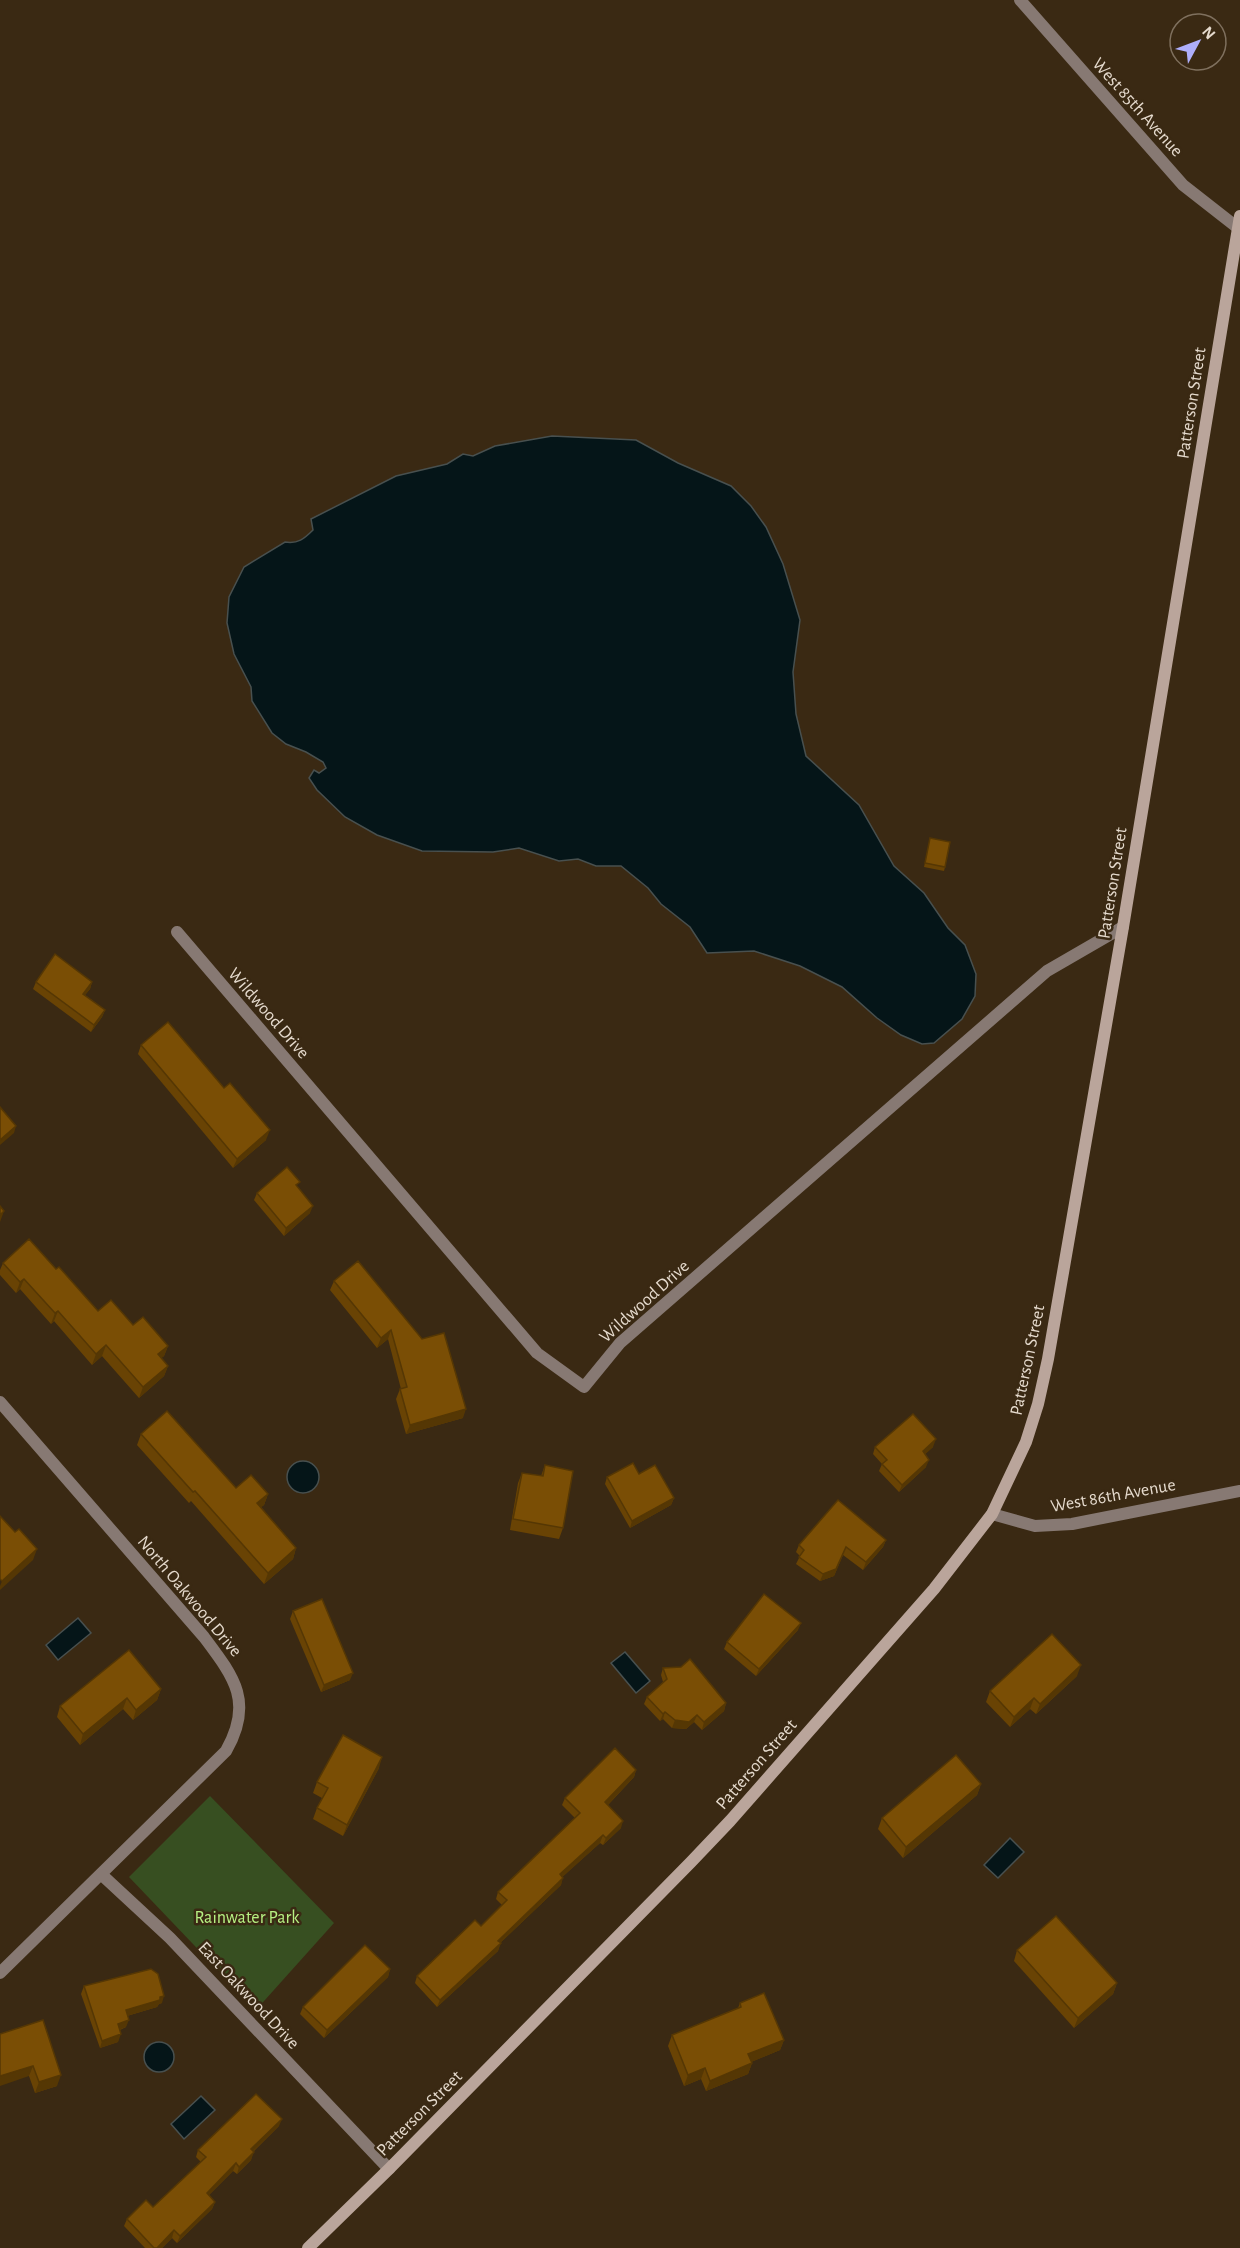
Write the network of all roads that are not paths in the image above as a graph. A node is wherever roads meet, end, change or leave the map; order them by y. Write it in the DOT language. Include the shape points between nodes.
graph roads {
  1 [pos="1020,0"];
  2 [pos="1239,222"];
  3 [pos="1123,927"];
  4 [pos="177,932"];
  5 [pos="0,1402"];
  6 [pos="1240,1491"];
  7 [pos="992,1514"];
  8 [pos="102,1875"];
  9 [pos="0,1973"];
  10 [pos="389,2169"];
  11 [pos="308,2248"];
  1 -- 2 [label="street, West 85th Avenue" via="1183,185"];
  2 -- 3 [label="street, Patterson Street"];
  3 -- 4 [label="street, Wildwood Drive" via="1047,971 620,1343 584,1387 537,1353"];
  3 -- 7 [label="street, Patterson Street" via="1038,1404 1026,1442"];
  5 -- 8 [label="street, North Oakwood Drive" via="204,1637 231,1674 240,1704 237,1732 226,1751"];
  6 -- 7 [label="street, West 86th Avenue" via="1072,1524 1035,1526"];
  7 -- 10 [label="street, Patterson Street" via="934,1589 730,1821"];
  8 -- 9 [label="street"];
  8 -- 10 [label="street, East Oakwood Drive" via="170,1938"];
  10 -- 11 [label="street, Patterson Street"];
}
